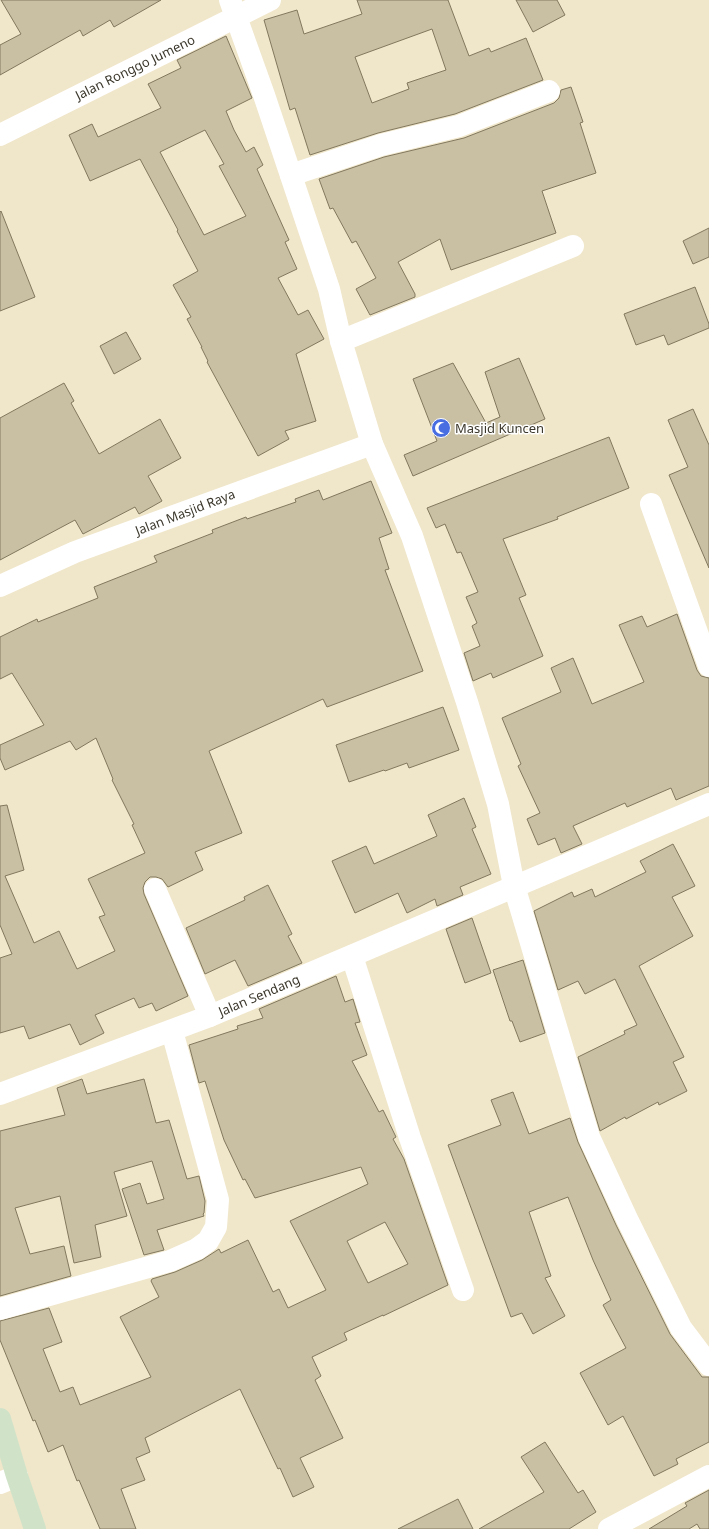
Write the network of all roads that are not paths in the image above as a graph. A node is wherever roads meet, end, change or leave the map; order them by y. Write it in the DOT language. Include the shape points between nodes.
graph roads {
  1 [pos="270,0"];
  2 [pos="233,9"];
  3 [pos="549,91"];
  4 [pos="0,135"];
  5 [pos="291,175"];
  6 [pos="573,246"];
  7 [pos="342,341"];
  8 [pos="372,444"];
  9 [pos="650,504"];
  10 [pos="0,586"];
  11 [pos="709,666"];
  12 [pos="709,804"];
  13 [pos="514,886"];
  14 [pos="154,889"];
  15 [pos="352,956"];
  16 [pos="210,1016"];
  17 [pos="172,1031"];
  18 [pos="0,1094"];
  19 [pos="463,1290"];
  20 [pos="0,1309"];
  21 [pos="709,1365"];
  22 [pos="0,1419"];
  23 [pos="709,1476"];
  24 [pos="8,1480"];
  25 [pos="35,1529"];
  26 [pos="609,1529"];
  1 -- 2 [label="street, Jalan Ronggo Jumeno"];
  2 -- 4 [label="street, Jalan Ronggo Jumeno"];
  2 -- 5 [label="street"];
  3 -- 5 [label="street" via="460,126 381,145"];
  5 -- 7 [label="street" via="329,289"];
  6 -- 7 [label="street"];
  7 -- 8 [label="street"];
  8 -- 10 [label="street, Jalan Masjid Raya" via="75,552"];
  8 -- 13 [label="street" via="412,536 467,702 498,804"];
  9 -- 11 [label="street"];
  12 -- 13 [label="street, Jalan Sendang"];
  13 -- 15 [label="street, Jalan Sendang"];
  13 -- 21 [label="street" via="589,1138 681,1328"];
  14 -- 16 [label="street"];
  15 -- 16 [label="street, Jalan Sendang"];
  15 -- 19 [label="street" via="410,1138"];
  16 -- 17 [label="street, Jalan Sendang"];
  17 -- 18 [label="street, Jalan Sendang"];
  17 -- 20 [label="street" via="218,1200 216,1227 208,1241 170,1261"];
  22 -- 24 [label="street"];
  23 -- 26 [label="street"];
  24 -- 25 [label="street"];
}
